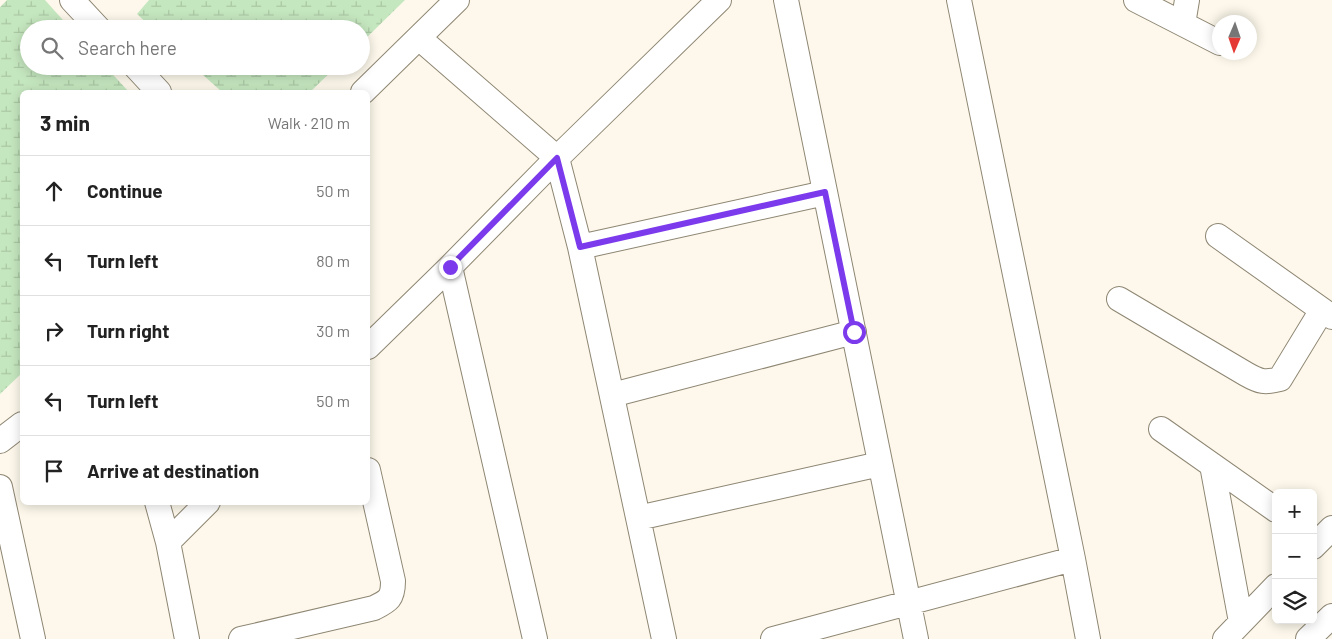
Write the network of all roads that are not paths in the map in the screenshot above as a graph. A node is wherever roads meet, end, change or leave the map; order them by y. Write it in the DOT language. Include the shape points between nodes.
graph roads {
  1 [pos="72,0"];
  2 [pos="457,0"];
  3 [pos="719,0"];
  4 [pos="786,0"];
  5 [pos="958,0"];
  6 [pos="1136,0"];
  7 [pos="1187,0"];
  8 [pos="91,20"];
  9 [pos="1183,24"];
  10 [pos="418,38"];
  11 [pos="1212,39"];
  12 [pos="144,75"];
  13 [pos="158,90"];
  14 [pos="365,90"];
  15 [pos="557,158"];
  16 [pos="825,192"];
  17 [pos="1218,236"];
  18 [pos="580,247"];
  19 [pos="450,267"];
  20 [pos="1119,299"];
  21 [pos="1327,314"];
  22 [pos="854,332"];
  23 [pos="370,345"];
  24 [pos="612,395"];
  25 [pos="20,426"];
  26 [pos="1161,429"];
  27 [pos="0,441"];
  28 [pos="880,464"];
  29 [pos="1212,465"];
  30 [pos="370,479"];
  31 [pos="0,487"];
  32 [pos="159,505"];
  33 [pos="205,505"];
  34 [pos="1272,507"];
  35 [pos="638,518"];
  36 [pos="168,542"];
  37 [pos="1073,559"];
  38 [pos="1272,590"];
  39 [pos="909,604"];
  40 [pos="1233,631"];
  41 [pos="33,639"];
  42 [pos="187,639"];
  43 [pos="242,639"];
  44 [pos="535,639"];
  45 [pos="664,639"];
  46 [pos="773,639"];
  47 [pos="916,639"];
  48 [pos="1088,639"];
  1 -- 8 [label="street"];
  2 -- 10 [label="street"];
  3 -- 15 [label="street"];
  4 -- 16 [label="street"];
  5 -- 37 [label="street"];
  6 -- 9 [label="street"];
  7 -- 9 [label="street"];
  9 -- 11 [label="street"];
  10 -- 14 [label="street"];
  10 -- 15 [label="street"];
  12 -- 13 [label="street"];
  15 -- 18 [label="street"];
  15 -- 19 [label="street"];
  16 -- 18 [label="street"];
  16 -- 22 [label="street"];
  17 -- 21 [label="street"];
  18 -- 24 [label="street"];
  19 -- 23 [label="street"];
  19 -- 44 [label="street"];
  20 -- 21 [label="street" via="1258,381 1268,382 1280,379"];
  22 -- 24 [label="street"];
  22 -- 28 [label="street"];
  24 -- 35 [label="street"];
  25 -- 27 [label="street"];
  26 -- 29 [label="street"];
  28 -- 35 [label="street"];
  28 -- 39 [label="street"];
  29 -- 34 [label="street"];
  29 -- 40 [label="street"];
  30 -- 43 [label="street" via="393,582 393,592 388,601 374,608"];
  31 -- 41 [label="street"];
  32 -- 36 [label="street"];
  33 -- 36 [label="street"];
  35 -- 45 [label="street"];
  36 -- 42 [label="street"];
  37 -- 39 [label="street"];
  37 -- 48 [label="street"];
  38 -- 40 [label="street"];
  39 -- 46 [label="street"];
  39 -- 47 [label="street"];
}
